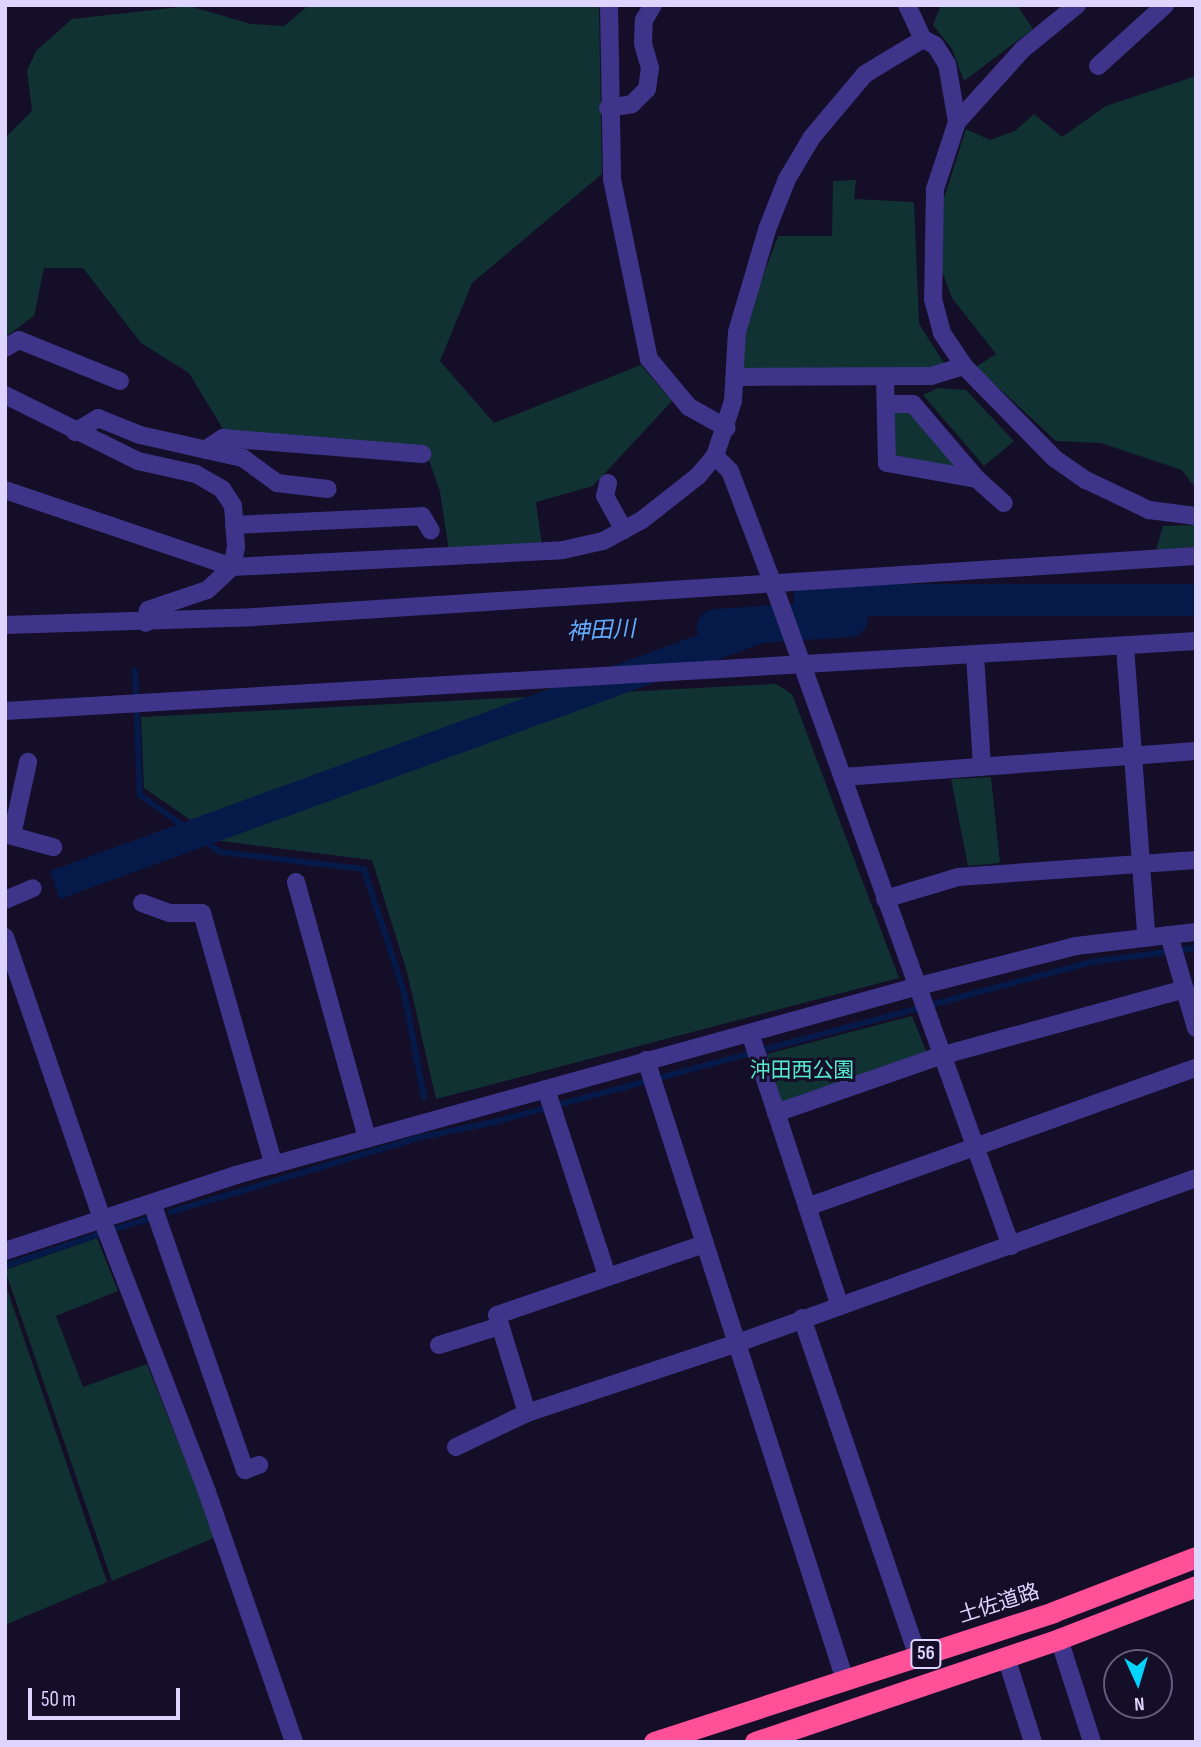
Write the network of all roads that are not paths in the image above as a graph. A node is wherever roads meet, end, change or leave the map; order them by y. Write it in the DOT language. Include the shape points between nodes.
graph roads {
  1 [pos="609,5"];
  2 [pos="653,5"];
  3 [pos="907,5"];
  4 [pos="1077,5"];
  5 [pos="1165,5"];
  6 [pos="923,39"];
  7 [pos="1098,66"];
  8 [pos="608,108"];
  9 [pos="957,121"];
  10 [pos="5,348"];
  11 [pos="964,366"];
  12 [pos="736,377"];
  13 [pos="885,377"];
  14 [pos="120,381"];
  15 [pos="5,395"];
  16 [pos="886,404"];
  17 [pos="727,428"];
  18 [pos="75,432"];
  19 [pos="205,450"];
  20 [pos="422,454"];
  21 [pos="715,456"];
  22 [pos="977,479"];
  23 [pos="608,483"];
  24 [pos="328,489"];
  25 [pos="5,490"];
  26 [pos="1004,503"];
  27 [pos="1196,516"];
  28 [pos="234,525"];
  29 [pos="624,530"];
  30 [pos="430,531"];
  31 [pos="1196,556"];
  32 [pos="232,567"];
  33 [pos="774,588"];
  34 [pos="146,623"];
  35 [pos="5,625"];
  36 [pos="1196,641"];
  37 [pos="1125,646"];
  38 [pos="975,655"];
  39 [pos="801,664"];
  40 [pos="5,710"];
  41 [pos="1196,751"];
  42 [pos="1133,755"];
  43 [pos="28,762"];
  44 [pos="982,766"];
  45 [pos="843,777"];
  46 [pos="9,834"];
  47 [pos="53,847"];
  48 [pos="1196,860"];
  49 [pos="1141,864"];
  50 [pos="296,882"];
  51 [pos="33,888"];
  52 [pos="5,900"];
  53 [pos="884,900"];
  54 [pos="142,902"];
  55 [pos="1196,932"];
  56 [pos="1146,935"];
  57 [pos="5,937"];
  58 [pos="1172,946"];
  59 [pos="1185,989"];
  60 [pos="919,1000"];
  61 [pos="1196,1028"];
  62 [pos="754,1044"];
  63 [pos="940,1056"];
  64 [pos="1196,1069"];
  65 [pos="650,1073"];
  66 [pos="550,1101"];
  67 [pos="776,1113"];
  68 [pos="367,1138"];
  69 [pos="974,1147"];
  70 [pos="274,1165"];
  71 [pos="1196,1178"];
  72 [pos="152,1203"];
  73 [pos="807,1207"];
  74 [pos="103,1222"];
  75 [pos="704,1244"];
  76 [pos="1011,1246"];
  77 [pos="5,1251"];
  78 [pos="607,1276"];
  79 [pos="839,1304"];
  80 [pos="802,1318"];
  81 [pos="500,1326"];
  82 [pos="736,1344"];
  83 [pos="439,1345"];
  84 [pos="527,1413"];
  85 [pos="456,1447"];
  86 [pos="259,1465"];
  87 [pos="1196,1557"];
  88 [pos="1196,1586"];
  89 [pos="1059,1639"];
  90 [pos="914,1646"];
  91 [pos="1006,1657"];
  92 [pos="845,1680"];
  93 [pos="294,1742"];
  94 [pos="654,1742"];
  95 [pos="755,1742"];
  96 [pos="1033,1742"];
  97 [pos="1092,1742"];
  1 -- 8 [label="street"];
  2 -- 8 [label="street" via="644,20 643,43 650,68 647,89 632,104"];
  3 -- 6 [label="street"];
  4 -- 9 [label="street" via="1023,49"];
  5 -- 7 [label="street"];
  6 -- 9 [label="street" via="935,46 947,64"];
  6 -- 12 [label="street" via="865,74 812,137 787,179 737,332"];
  8 -- 17 [label="street" via="612,179 649,359 689,407"];
  9 -- 11 [label="street" via="935,190 933,299 942,332"];
  10 -- 14 [label="street" via="19,341"];
  11 -- 13 [label="street" via="931,376"];
  11 -- 27 [label="street" via="1054,458 1086,480 1149,510"];
  12 -- 13 [label="street"];
  12 -- 17 [label="street"];
  13 -- 16 [label="street"];
  15 -- 18 [label="street"];
  16 -- 22 [label="street" via="913,404"];
  16 -- 22 [label="street" via="887,463"];
  17 -- 21 [label="street"];
  18 -- 19 [label="street" via="98,418 140,435"];
  18 -- 28 [label="street" via="138,461 197,474 222,489 233,506"];
  19 -- 20 [label="street" via="223,438"];
  19 -- 24 [label="street" via="243,458 277,482"];
  21 -- 29 [label="street" via="698,476"];
  21 -- 33 [label="street" via="730,471"];
  22 -- 26 [label="street"];
  23 -- 29 [label="street" via="604,496"];
  25 -- 32 [label="street"];
  28 -- 30 [label="street" via="422,516"];
  28 -- 32 [label="street"];
  29 -- 32 [label="street" via="603,541 563,550"];
  31 -- 33 [label="street"];
  32 -- 34 [label="street" via="207,590 148,610"];
  33 -- 34 [label="street"];
  33 -- 39 [label="street"];
  34 -- 35 [label="street"];
  36 -- 37 [label="street"];
  37 -- 38 [label="street"];
  37 -- 42 [label="street"];
  38 -- 39 [label="street"];
  38 -- 44 [label="street"];
  39 -- 40 [label="street"];
  39 -- 45 [label="street"];
  41 -- 42 [label="street"];
  42 -- 44 [label="street"];
  42 -- 49 [label="street"];
  43 -- 46 [label="street"];
  44 -- 45 [label="street"];
  45 -- 53 [label="street"];
  46 -- 47 [label="street"];
  48 -- 49 [label="street"];
  49 -- 53 [label="street" via="958,877"];
  49 -- 56 [label="street"];
  50 -- 68 [label="street"];
  51 -- 52 [label="street"];
  53 -- 60 [label="street"];
  54 -- 70 [label="street" via="170,913 202,912"];
  55 -- 58 [label="street"];
  56 -- 58 [label="street"];
  56 -- 60 [label="street" via="1076,946"];
  57 -- 74 [label="street"];
  58 -- 59 [label="street"];
  59 -- 61 [label="street"];
  59 -- 63 [label="street"];
  60 -- 62 [label="street"];
  60 -- 63 [label="street"];
  62 -- 65 [label="street"];
  62 -- 67 [label="street"];
  63 -- 67 [label="street"];
  63 -- 69 [label="street"];
  64 -- 69 [label="street"];
  65 -- 66 [label="street"];
  65 -- 75 [label="street"];
  66 -- 68 [label="street"];
  66 -- 78 [label="street"];
  67 -- 73 [label="street"];
  68 -- 70 [label="street"];
  69 -- 73 [label="street"];
  69 -- 76 [label="street"];
  70 -- 72 [label="street"];
  71 -- 76 [label="street"];
  72 -- 74 [label="street"];
  72 -- 86 [label="street" via="245,1470"];
  73 -- 79 [label="street"];
  74 -- 77 [label="street"];
  74 -- 93 [label="street" via="207,1492"];
  75 -- 78 [label="street"];
  75 -- 82 [label="street"];
  76 -- 79 [label="street"];
  78 -- 81 [label="street" via="497,1315"];
  79 -- 80 [label="street"];
  80 -- 82 [label="street"];
  80 -- 90 [label="street"];
  81 -- 83 [label="street"];
  81 -- 84 [label="street"];
  82 -- 84 [label="street"];
  82 -- 92 [label="street"];
  84 -- 85 [label="street"];
  87 -- 92 [label="highway, 土佐道路 / 56" via="1053,1612"];
  88 -- 89 [label="highway, 56"];
  89 -- 91 [label="highway, 56"];
  89 -- 97 [label="street"];
  91 -- 95 [label="highway, 56"];
  91 -- 96 [label="street"];
  92 -- 94 [label="highway, 土佐道路 / 56"];
}
